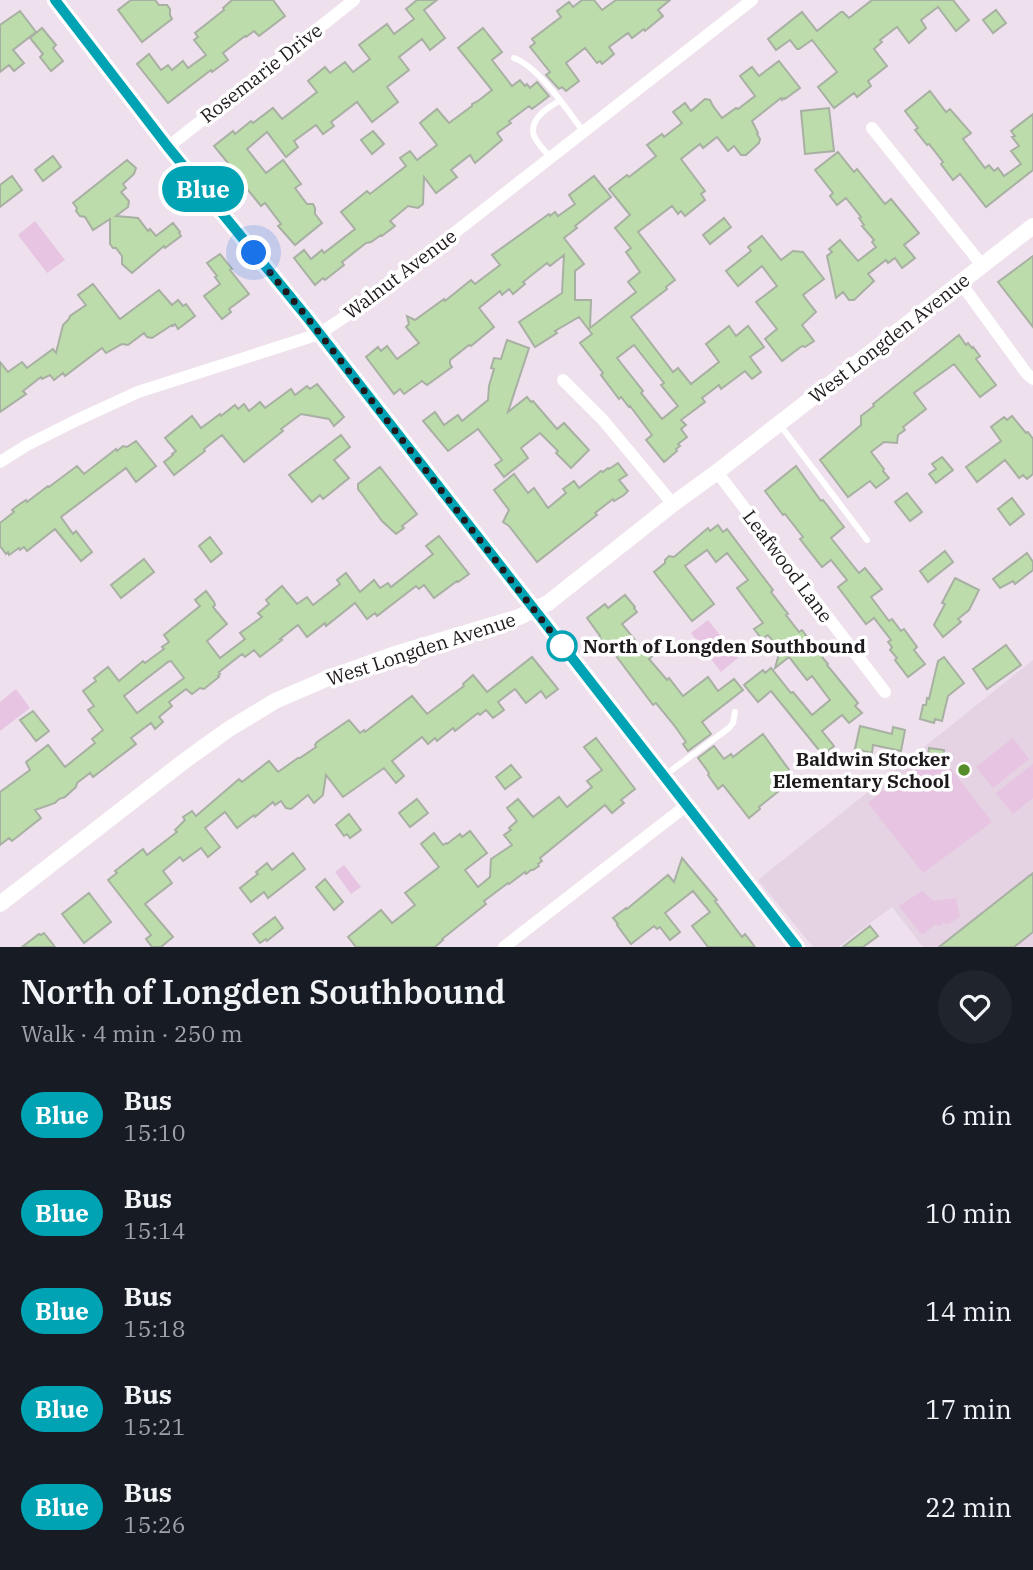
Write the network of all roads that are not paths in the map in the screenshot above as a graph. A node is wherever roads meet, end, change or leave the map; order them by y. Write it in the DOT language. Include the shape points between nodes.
graph roads {
  1 [pos="55,0"];
  2 [pos="354,0"];
  3 [pos="752,0"];
  4 [pos="514,58"];
  5 [pos="559,101"];
  6 [pos="872,128"];
  7 [pos="583,131"];
  8 [pos="168,147"];
  9 [pos="550,157"];
  10 [pos="1033,226"];
  11 [pos="982,265"];
  12 [pos="960,282"];
  13 [pos="319,334"];
  14 [pos="1033,379"];
  15 [pos="563,380"];
  16 [pos="779,424"];
  17 [pos="0,462"];
  18 [pos="717,472"];
  19 [pos="673,504"];
  20 [pos="867,540"];
  21 [pos="534,609"];
  22 [pos="885,692"];
  23 [pos="735,712"];
  24 [pos="663,777"];
  25 [pos="687,805"];
  26 [pos="0,904"];
  27 [pos="504,947"];
  28 [pos="797,947"];
  1 -- 8 [label="street"];
  2 -- 8 [label="street, Rosemarie Drive"];
  3 -- 7 [label="street, Walnut Avenue"];
  4 -- 5 [label="lane" via="537,74"];
  5 -- 7 [label="lane"];
  5 -- 9 [label="lane" via="545,109 533,132"];
  6 -- 11 [label="street"];
  7 -- 9 [label="street, Walnut Avenue"];
  8 -- 13 [label="street"];
  9 -- 13 [label="street, Walnut Avenue"];
  10 -- 11 [label="street, West Longden Avenue"];
  11 -- 12 [label="street, West Longden Avenue"];
  12 -- 14 [label="street"];
  12 -- 16 [label="street, West Longden Avenue"];
  13 -- 17 [label="street, Walnut Avenue" via="138,392"];
  13 -- 21 [label="street"];
  15 -- 19 [label="street"];
  16 -- 18 [label="street, West Longden Avenue"];
  16 -- 20 [label="lane"];
  18 -- 19 [label="street, West Longden Avenue"];
  18 -- 22 [label="street, Leafwood Lane"];
  19 -- 21 [label="street, West Longden Avenue" via="548,603"];
  21 -- 24 [label="street"];
  21 -- 26 [label="street, West Longden Avenue" via="496,625 392,655 275,701 187,759"];
  23 -- 24 [label="lane" via="729,728"];
  24 -- 25 [label="street"];
  25 -- 27 [label="street"];
  25 -- 28 [label="street"];
}
